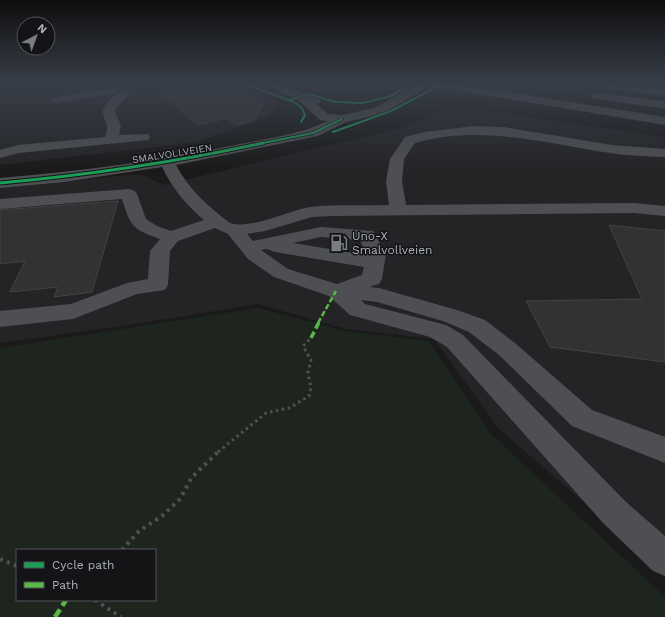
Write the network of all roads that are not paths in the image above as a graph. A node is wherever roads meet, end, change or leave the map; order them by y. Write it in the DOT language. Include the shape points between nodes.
graph roads {
  1 [pos="110,112"];
  2 [pos="318,112"];
  3 [pos="339,112"];
  4 [pos="364,112"];
  5 [pos="608,112"];
  6 [pos="342,113"];
  7 [pos="321,114"];
  8 [pos="665,121"];
  9 [pos="143,137"];
  10 [pos="284,138"];
  11 [pos="110,140"];
  12 [pos="665,153"];
  13 [pos="0,154"];
  14 [pos="168,163"];
  15 [pos="0,183"];
  16 [pos="0,204"];
  17 [pos="403,211"];
  18 [pos="665,211"];
  19 [pos="225,226"];
  20 [pos="171,237"];
  21 [pos="257,246"];
  22 [pos="375,263"];
  23 [pos="336,291"];
  24 [pos="0,319"];
  25 [pos="665,450"];
  26 [pos="665,559"];
  1 -- 11 [label="street" via="115,126"];
  2 -- 7 [label="street"];
  3 -- 6 [label="street"];
  4 -- 6 [label="street, SMALVOLLVEIEN"];
  5 -- 8 [label="highway"];
  6 -- 7 [label="street, SMALVOLLVEIEN" via="332,119"];
  6 -- 10 [label="street, SMALVOLLVEIEN" via="313,134"];
  7 -- 10 [label="street, SMALVOLLVEIEN"];
  9 -- 11 [label="street"];
  10 -- 14 [label="street, SMALVOLLVEIEN"];
  11 -- 13 [label="street" via="18,149"];
  12 -- 17 [label="street" via="612,149 504,131 474,130 424,136 410,140 397,159 394,182"];
  14 -- 15 [label="street, SMALVOLLVEIEN"];
  14 -- 19 [label="street" via="176,180 200,208"];
  16 -- 20 [label="street" via="129,194 138,222"];
  17 -- 18 [label="street" via="627,208"];
  17 -- 19 [label="street" via="311,212 269,225"];
  19 -- 20 [label="street"];
  19 -- 21 [label="street"];
  20 -- 24 [label="street" via="160,251 158,285 134,288 73,311"];
  21 -- 22 [label="street"];
  21 -- 22 [label="street" via="321,232 367,235 376,254"];
  21 -- 23 [label="street" via="255,255 281,273"];
  22 -- 23 [label="street" via="372,279"];
  23 -- 25 [label="street" via="379,295 449,315 477,326 507,349 582,418"];
  23 -- 26 [label="street" via="358,310 438,332 455,341 615,513"];
}
